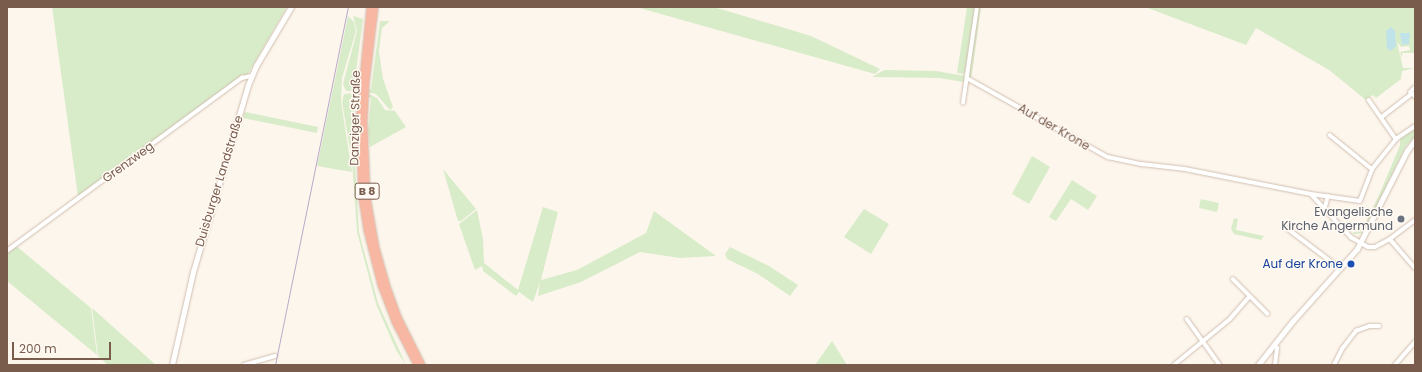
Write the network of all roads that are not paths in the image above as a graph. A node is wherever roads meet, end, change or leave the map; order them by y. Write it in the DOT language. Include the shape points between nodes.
graph roads {
  1 [pos="291,7"];
  2 [pos="370,7"];
  3 [pos="375,7"];
  4 [pos="977,7"];
  5 [pos="251,76"];
  6 [pos="967,78"];
  7 [pos="1415,88"];
  8 [pos="1413,95"];
  9 [pos="1369,100"];
  10 [pos="963,102"];
  11 [pos="1382,117"];
  12 [pos="1415,126"];
  13 [pos="1330,135"];
  14 [pos="1396,139"];
  15 [pos="1415,140"];
  16 [pos="1372,168"];
  17 [pos="1311,194"];
  18 [pos="1328,196"];
  19 [pos="1325,207"];
  20 [pos="1415,220"];
  21 [pos="1288,229"];
  22 [pos="1390,239"];
  23 [pos="1361,243"];
  24 [pos="7,251"];
  25 [pos="1415,268"];
  26 [pos="1341,270"];
  27 [pos="1233,279"];
  28 [pos="1250,296"];
  29 [pos="1268,314"];
  30 [pos="1187,319"];
  31 [pos="1379,326"];
  32 [pos="1203,342"];
  33 [pos="1415,342"];
  34 [pos="1277,348"];
  35 [pos="275,356"];
  36 [pos="172,365"];
  37 [pos="244,365"];
  38 [pos="417,365"];
  39 [pos="422,365"];
  40 [pos="1174,365"];
  41 [pos="1220,365"];
  42 [pos="1258,365"];
  43 [pos="1275,365"];
  44 [pos="1334,365"];
  45 [pos="1395,365"];
  1 -- 5 [label="main road, Duisburger Landstraße"];
  2 -- 38 [label="highway, Danziger Straße / B 8" via="359,122 362,198 381,285"];
  3 -- 39 [label="highway, Danziger Straße / B 8" via="364,122 367,197 376,248 386,284"];
  4 -- 6 [label="street"];
  5 -- 24 [label="street, Grenzweg" via="242,78"];
  5 -- 36 [label="main road, Duisburger Landstraße" via="198,252"];
  6 -- 10 [label="street"];
  6 -- 17 [label="street, Auf der Krone" via="1108,157 1185,169"];
  7 -- 8 [label="street" via="1412,89"];
  8 -- 11 [label="street"];
  9 -- 11 [label="street"];
  11 -- 14 [label="street"];
  12 -- 14 [label="street"];
  13 -- 16 [label="street"];
  14 -- 16 [label="street"];
  15 -- 23 [label="main road" via="1407,150"];
  16 -- 18 [label="street, Auf der Krone" via="1360,201"];
  17 -- 18 [label="street, Auf der Krone"];
  17 -- 19 [label="street"];
  18 -- 19 [label="street"];
  19 -- 23 [label="street" via="1351,237"];
  20 -- 22 [label="street"];
  21 -- 26 [label="street"];
  22 -- 23 [label="street" via="1373,247"];
  22 -- 25 [label="street"];
  23 -- 26 [label="main road"];
  26 -- 42 [label="main road" via="1292,322"];
  27 -- 28 [label="street"];
  28 -- 29 [label="street"];
  28 -- 32 [label="street" via="1230,319"];
  30 -- 32 [label="street"];
  31 -- 44 [label="street" via="1356,331"];
  32 -- 40 [label="street"];
  32 -- 41 [label="street"];
  33 -- 45 [label="street"];
  34 -- 43 [label="street"];
  35 -- 37 [label="street"];
}
